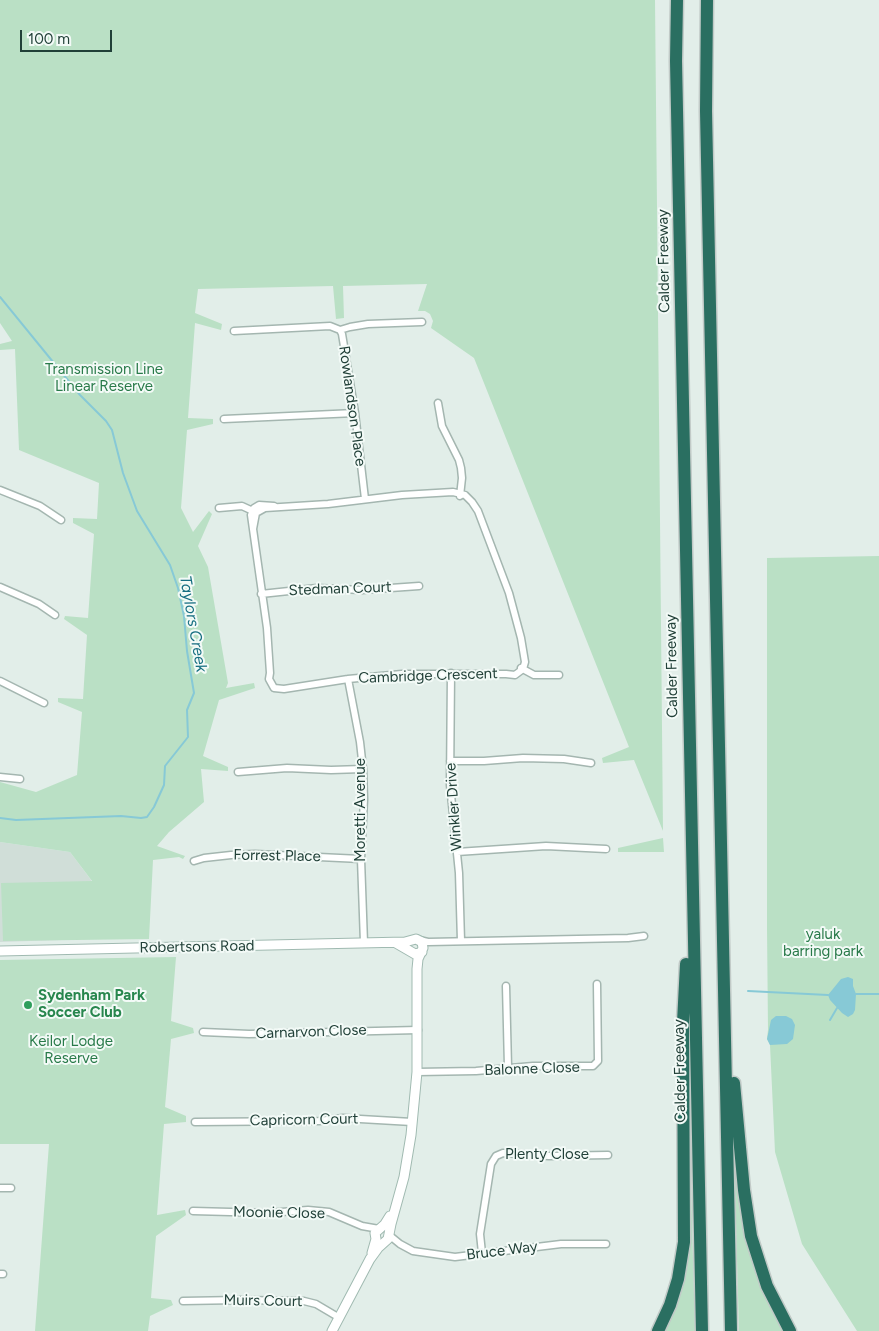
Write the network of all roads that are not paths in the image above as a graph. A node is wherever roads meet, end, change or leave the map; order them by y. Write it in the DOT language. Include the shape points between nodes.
graph roads {
  1 [pos="677,0"];
  2 [pos="707,0"];
  3 [pos="422,322"];
  4 [pos="340,330"];
  5 [pos="234,331"];
  6 [pos="438,404"];
  7 [pos="355,413"];
  8 [pos="224,419"];
  9 [pos="0,490"];
  10 [pos="460,495"];
  11 [pos="365,499"];
  12 [pos="219,508"];
  13 [pos="254,511"];
  14 [pos="61,520"];
  15 [pos="419,586"];
  16 [pos="0,587"];
  17 [pos="261,594"];
  18 [pos="55,616"];
  19 [pos="522,668"];
  20 [pos="451,673"];
  21 [pos="560,675"];
  22 [pos="348,679"];
  23 [pos="0,681"];
  24 [pos="44,703"];
  25 [pos="450,762"];
  26 [pos="592,763"];
  27 [pos="363,769"];
  28 [pos="238,772"];
  29 [pos="0,777"];
  30 [pos="690,777"];
  31 [pos="20,779"];
  32 [pos="606,849"];
  33 [pos="457,852"];
  34 [pos="361,859"];
  35 [pos="194,861"];
  36 [pos="644,936"];
  37 [pos="415,940"];
  38 [pos="441,941"];
  39 [pos="461,941"];
  40 [pos="393,942"];
  41 [pos="364,943"];
  42 [pos="0,951"];
  43 [pos="417,951"];
  44 [pos="724,981"];
  45 [pos="597,984"];
  46 [pos="506,986"];
  47 [pos="418,1030"];
  48 [pos="203,1032"];
  49 [pos="508,1067"];
  50 [pos="417,1072"];
  51 [pos="196,1122"];
  52 [pos="412,1122"];
  53 [pos="608,1155"];
  54 [pos="0,1188"];
  55 [pos="11,1188"];
  56 [pos="193,1211"];
  57 [pos="382,1236"];
  58 [pos="606,1244"];
  59 [pos="482,1253"];
  60 [pos="183,1301"];
  61 [pos="338,1317"];
  62 [pos="332,1331"];
  63 [pos="658,1331"];
  64 [pos="702,1331"];
  65 [pos="731,1331"];
  66 [pos="790,1331"];
  1 -- 30 [label="highway, Calder Freeway"];
  2 -- 44 [label="highway" via="706,119"];
  3 -- 4 [label="street" via="368,324"];
  4 -- 5 [label="street, Rowlandson Place" via="330,326"];
  4 -- 7 [label="street, Rowlandson Place"];
  6 -- 10 [label="street" via="442,426 461,468"];
  7 -- 8 [label="street"];
  7 -- 11 [label="street, Rowlandson Place"];
  9 -- 14 [label="street" via="40,506"];
  10 -- 11 [label="street"];
  10 -- 19 [label="street" via="471,504 482,522 513,605 523,653"];
  11 -- 13 [label="street" via="274,506"];
  12 -- 13 [label="street" via="238,505"];
  13 -- 17 [label="street, Cambridge Crescent"];
  15 -- 17 [label="street, Stedman Court" via="362,590 317,588"];
  16 -- 18 [label="street" via="39,604"];
  17 -- 22 [label="street, Cambridge Crescent" via="270,673 276,686"];
  19 -- 20 [label="street, Cambridge Crescent" via="506,674"];
  19 -- 21 [label="street" via="534,675"];
  20 -- 22 [label="street, Cambridge Crescent"];
  20 -- 25 [label="street, Winkler Drive"];
  22 -- 27 [label="street, Moretti Avenue"];
  23 -- 24 [label="street"];
  25 -- 26 [label="street" via="523,758"];
  25 -- 33 [label="street, Winkler Drive"];
  27 -- 28 [label="street" via="287,768"];
  27 -- 34 [label="street, Moretti Avenue"];
  29 -- 31 [label="street"];
  30 -- 63 [label="highway" via="683,1030 684,1242 678,1279"];
  30 -- 64 [label="highway, Calder Freeway"];
  32 -- 33 [label="street" via="546,846"];
  33 -- 39 [label="street, Winkler Drive"];
  34 -- 35 [label="street, Forrest Place" via="255,854"];
  34 -- 41 [label="street, Moretti Avenue"];
  36 -- 39 [label="street"];
  37 -- 38 [label="street"];
  37 -- 40 [label="street, Robertsons Road"];
  37 -- 43 [label="street" via="409,944"];
  37 -- 43 [label="street" via="423,944"];
  38 -- 39 [label="street"];
  38 -- 43 [label="street"];
  40 -- 41 [label="street, Robertsons Road"];
  40 -- 43 [label="street, Robertsons Road"];
  41 -- 42 [label="street, Robertsons Road"];
  43 -- 47 [label="street"];
  44 -- 65 [label="highway"];
  44 -- 66 [label="highway" via="749,1228 765,1281"];
  45 -- 49 [label="street, Balonne Close" via="598,1061 595,1065"];
  46 -- 49 [label="street"];
  47 -- 48 [label="street, Carnarvon Close"];
  47 -- 50 [label="street"];
  49 -- 50 [label="street, Balonne Close"];
  50 -- 52 [label="street"];
  51 -- 52 [label="street, Capricorn Court" via="343,1118"];
  52 -- 57 [label="street" via="408,1162"];
  53 -- 59 [label="street, Plenty Close" via="503,1153 496,1156 491,1164 480,1234"];
  54 -- 55 [label="street"];
  56 -- 57 [label="street, Moonie Close" via="329,1212"];
  57 -- 59 [label="street, Bruce Way" via="421,1253 455,1257"];
  57 -- 61 [label="street"];
  58 -- 59 [label="street, Bruce Way" via="561,1244"];
  60 -- 61 [label="street, Muirs Court" via="304,1301"];
  61 -- 62 [label="street"];
}
